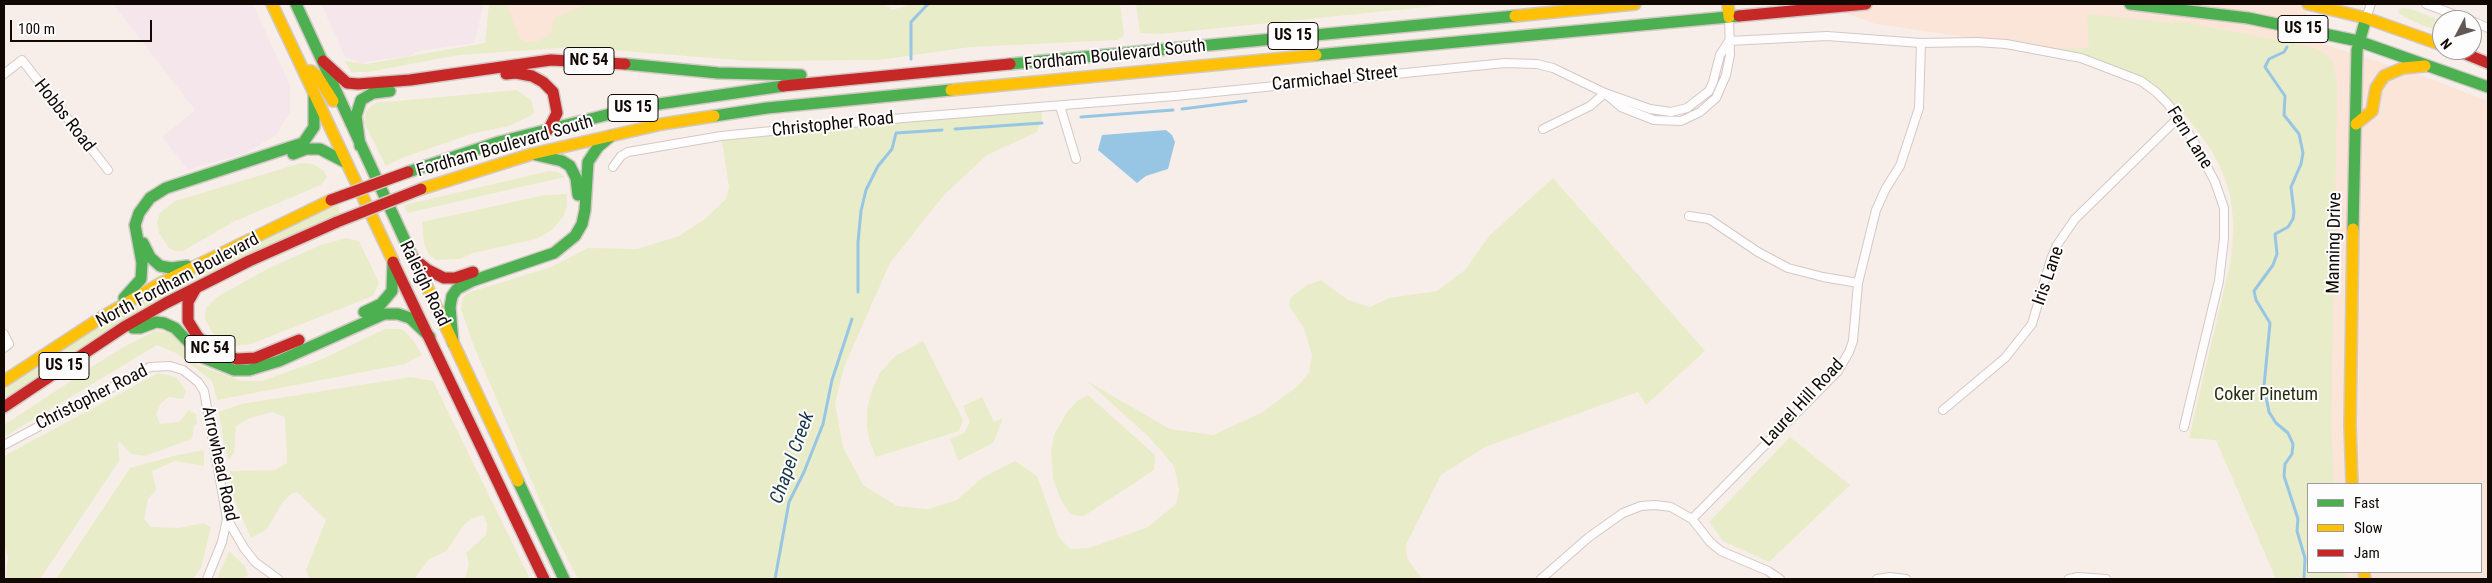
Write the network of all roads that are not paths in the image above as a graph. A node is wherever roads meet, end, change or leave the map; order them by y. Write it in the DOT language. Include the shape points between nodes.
graph roads {
  1 [pos="272,4"];
  2 [pos="296,4"];
  3 [pos="1635,4"];
  4 [pos="1728,4"];
  5 [pos="1866,4"];
  6 [pos="2130,4"];
  7 [pos="2308,4"];
  8 [pos="2371,4"];
  9 [pos="2426,4"];
  10 [pos="2442,10"];
  11 [pos="1729,17"];
  12 [pos="2366,18"];
  13 [pos="1729,41"];
  14 [pos="2358,41"];
  15 [pos="2432,41"];
  16 [pos="1920,43"];
  17 [pos="323,61"];
  18 [pos="2430,65"];
  19 [pos="304,71"];
  20 [pos="4,74"];
  21 [pos="865,76"];
  22 [pos="2488,87"];
  23 [pos="1605,93"];
  24 [pos="314,94"];
  25 [pos="1060,106"];
  26 [pos="2177,119"];
  27 [pos="2356,124"];
  28 [pos="549,128"];
  29 [pos="1543,129"];
  30 [pos="614,134"];
  31 [pos="360,146"];
  32 [pos="532,154"];
  33 [pos="1076,159"];
  34 [pos="345,162"];
  35 [pos="613,167"];
  36 [pos="108,170"];
  37 [pos="369,187"];
  38 [pos="379,206"];
  39 [pos="1689,216"];
  40 [pos="413,258"];
  41 [pos="392,260"];
  42 [pos="194,266"];
  43 [pos="1858,282"];
  44 [pos="196,288"];
  45 [pos="102,317"];
  46 [pos="124,327"];
  47 [pos="4,334"];
  48 [pos="430,337"];
  49 [pos="453,343"];
  50 [pos="6,346"];
  51 [pos="183,370"];
  52 [pos="4,381"];
  53 [pos="4,407"];
  54 [pos="1943,410"];
  55 [pos="2184,427"];
  56 [pos="4,445"];
  57 [pos="2352,483"];
  58 [pos="227,519"];
  59 [pos="1692,519"];
  60 [pos="2086,578"];
  61 [pos="207,579"];
  62 [pos="278,579"];
  63 [pos="544,579"];
  64 [pos="564,579"];
  65 [pos="1541,579"];
  66 [pos="1780,579"];
  67 [pos="1877,579"];
  68 [pos="1906,579"];
  69 [pos="2068,579"];
  70 [pos="2106,579"];
  1 -- 19 [label="main road, Raleigh Road / NC 54"];
  2 -- 17 [label="main road, Raleigh Road / NC 54"];
  3 -- 21 [label="main road, Fordham Boulevard South / US 15"];
  4 -- 11 [label="main road"];
  5 -- 11 [label="main road, Fordham Boulevard South / US 15"];
  6 -- 14 [label="main road, US 15" via="2248,18"];
  7 -- 12 [label="main road, US 15"];
  8 -- 12 [label="street, Manning Drive"];
  9 -- 10 [label="street"];
  11 -- 13 [label="street"];
  11 -- 30 [label="main road, Fordham Boulevard South / US 15" via="830,101 671,122"];
  12 -- 14 [label="main road, Manning Drive"];
  12 -- 15 [label="main road, US 15"];
  13 -- 16 [label="street" via="1826,36"];
  13 -- 23 [label="street, Carmichael Street" via="1720,55 1709,91 1687,108 1660,111"];
  14 -- 18 [label="main road, US 15"];
  14 -- 27 [label="main road, Manning Drive"];
  16 -- 26 [label="street, Fern Lane" via="2006,44 2081,58 2142,82 2168,104"];
  16 -- 43 [label="street, Laurel Hill Road" via="1919,108 1900,166 1876,210"];
  17 -- 21 [label="main road, NC 54" via="339,78 358,84 551,60 718,72"];
  17 -- 31 [label="main road, Raleigh Road"];
  18 -- 22 [label="main road, US 15"];
  18 -- 27 [label="main road" via="2404,68 2384,76 2376,88 2372,112"];
  19 -- 24 [label="main road, Raleigh Road / NC 54"];
  19 -- 31 [label="main road" via="311,71 319,78"];
  20 -- 36 [label="street, Hobbs Road" via="22,60"];
  21 -- 28 [label="main road, Fordham Boulevard South / US 15" via="638,107"];
  23 -- 25 [label="street, Carmichael Street" via="1553,68 1518,62"];
  23 -- 29 [label="street" via="1590,106"];
  24 -- 34 [label="main road, Raleigh Road / NC 54"];
  24 -- 45 [label="main road" via="314,127 303,143 166,188 150,198 139,213 136,225 141,279"];
  25 -- 33 [label="street"];
  25 -- 35 [label="street, Christopher Road" via="721,136 628,152"];
  26 -- 54 [label="street, Iris Lane" via="2075,219 2051,259 2032,324 2005,358"];
  26 -- 55 [label="street, Fern Lane" via="2193,140 2215,182 2224,208 2219,281"];
  27 -- 57 [label="main road, Manning Drive" via="2352,216"];
  28 -- 31 [label="main road" via="556,113 556,99 552,92 532,76 516,73 366,96 357,107"];
  28 -- 37 [label="main road, Fordham Boulevard South / US 15, bridge"];
  30 -- 32 [label="main road, Fordham Boulevard South / US 15"];
  30 -- 49 [label="main road" via="598,147 588,162 585,210 575,236 554,253 457,289 450,307"];
  31 -- 40 [label="main road, Raleigh Road"];
  32 -- 38 [label="main road, Fordham Boulevard South / US 15, bridge" via="421,189"];
  32 -- 40 [label="main road" via="565,162 575,174 577,213 572,226 562,237 544,248 455,278 436,275"];
  34 -- 41 [label="main road, Raleigh Road / NC 54"];
  34 -- 42 [label="main road" via="320,149 306,150 164,197 144,219 142,240 146,252 166,267"];
  37 -- 42 [label="main road, North Fordham Boulevard / US 15, bridge" via="331,200"];
  38 -- 44 [label="main road, North Fordham Boulevard / US 15, bridge" via="249,261"];
  39 -- 43 [label="street" via="1709,219 1788,268"];
  40 -- 49 [label="main road, Raleigh Road"];
  41 -- 44 [label="main road, NC 54" via="393,286 381,304 255,358 227,357 212,351 198,338 187,315 188,302"];
  41 -- 48 [label="main road, Raleigh Road"];
  42 -- 45 [label="main road, North Fordham Boulevard / US 15"];
  43 -- 59 [label="street, Laurel Hill Road" via="1853,340 1844,362"];
  44 -- 46 [label="main road, North Fordham Boulevard / US 15"];
  45 -- 52 [label="main road, North Fordham Boulevard / US 15"];
  46 -- 48 [label="main road" via="140,328 164,323 175,328 204,358 234,370 249,370 279,361 384,314 410,318"];
  46 -- 53 [label="main road, North Fordham Boulevard / US 15"];
  47 -- 50 [label="street"];
  48 -- 63 [label="main road, Raleigh Road"];
  49 -- 64 [label="main road, Raleigh Road"];
  51 -- 56 [label="street, Christopher Road" via="150,367"];
  51 -- 58 [label="street, Arrowhead Road" via="204,391"];
  58 -- 61 [label="street" via="222,542"];
  58 -- 62 [label="street, Arrowhead Road" via="244,548"];
  59 -- 65 [label="street" via="1671,507 1655,505 1622,513"];
  59 -- 66 [label="street" via="1721,551 1768,570"];
  60 -- 69 [label="street"];
  60 -- 70 [label="street"];
  67 -- 68 [label="street"];
}
